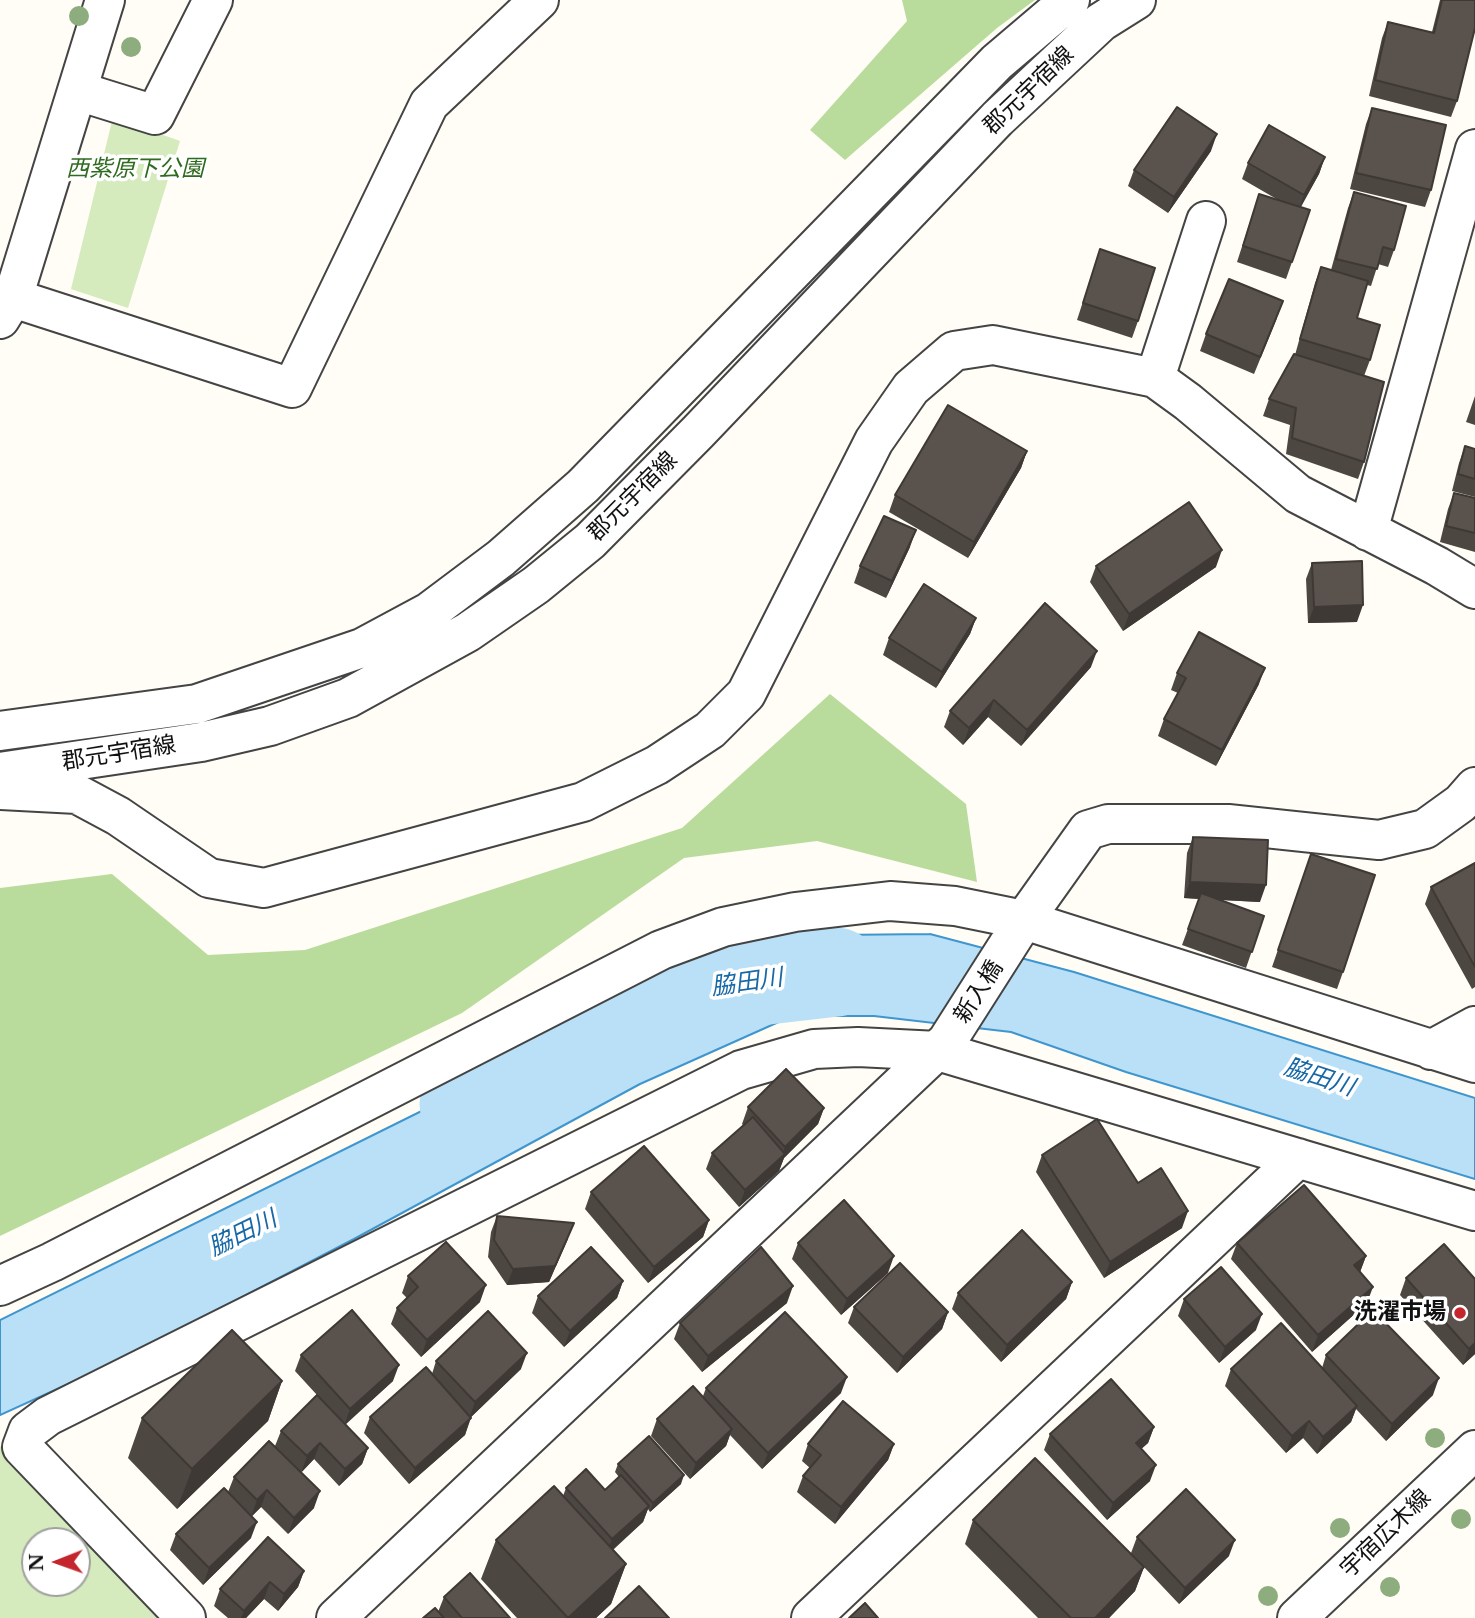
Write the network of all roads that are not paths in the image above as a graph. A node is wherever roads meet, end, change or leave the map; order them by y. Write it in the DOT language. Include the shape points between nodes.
graph roads {
  1 [pos="105,0"];
  2 [pos="213,0"];
  3 [pos="539,0"];
  4 [pos="1070,0"];
  5 [pos="1136,0"];
  6 [pos="78,91"];
  7 [pos="1475,149"];
  8 [pos="1206,220"];
  9 [pos="6,309"];
  10 [pos="1155,378"];
  11 [pos="1368,531"];
  12 [pos="1475,589"];
  13 [pos="0,732"];
  14 [pos="0,772"];
  15 [pos="1475,786"];
  16 [pos="0,790"];
  17 [pos="1017,931"];
  18 [pos="1475,1026"];
  19 [pos="942,1046"];
  20 [pos="1431,1050"];
  21 [pos="1475,1063"];
  22 [pos="1298,1158"];
  23 [pos="1475,1211"];
  24 [pos="0,1286"];
  25 [pos="1475,1450"];
  26 [pos="186,1618"];
  27 [pos="336,1618"];
  28 [pos="811,1618"];
  29 [pos="1297,1618"];
  1 -- 6 [label="street"];
  2 -- 6 [label="street" via="155,114"];
  3 -- 9 [label="street" via="429,104 292,387"];
  4 -- 13 [label="street, 郡元宇宿線" via="997,62 583,486 501,558 429,612 362,648 197,704"];
  5 -- 14 [label="street, 郡元宇宿線" via="1101,22 997,120 590,541 468,632 348,698 270,726 201,742"];
  6 -- 9 [label="street"];
  7 -- 11 [label="street"];
  8 -- 10 [label="street"];
  10 -- 11 [label="street" via="1298,494"];
  10 -- 16 [label="street" via="993,345 954,351 911,388 874,441 746,694 700,737 657,765 583,802 264,888 209,878 77,794"];
  11 -- 12 [label="street"];
  15 -- 17 [label="street, 新入橋" via="1461,803 1425,829 1379,840 1228,824 1108,824 1088,830"];
  17 -- 19 [label="street, 新入橋"];
  17 -- 20 [label="street"];
  17 -- 24 [label="street" via="955,906 890,901 795,912 723,927 662,950"];
  18 -- 20 [label="street"];
  19 -- 22 [label="street"];
  19 -- 26 [label="street" via="814,1049 741,1070 28,1430 22,1447"];
  19 -- 27 [label="street, 新入橋"];
  20 -- 21 [label="street"];
  22 -- 23 [label="street"];
  22 -- 28 [label="street"];
  25 -- 29 [label="street, 宇宿広木線"];
}
